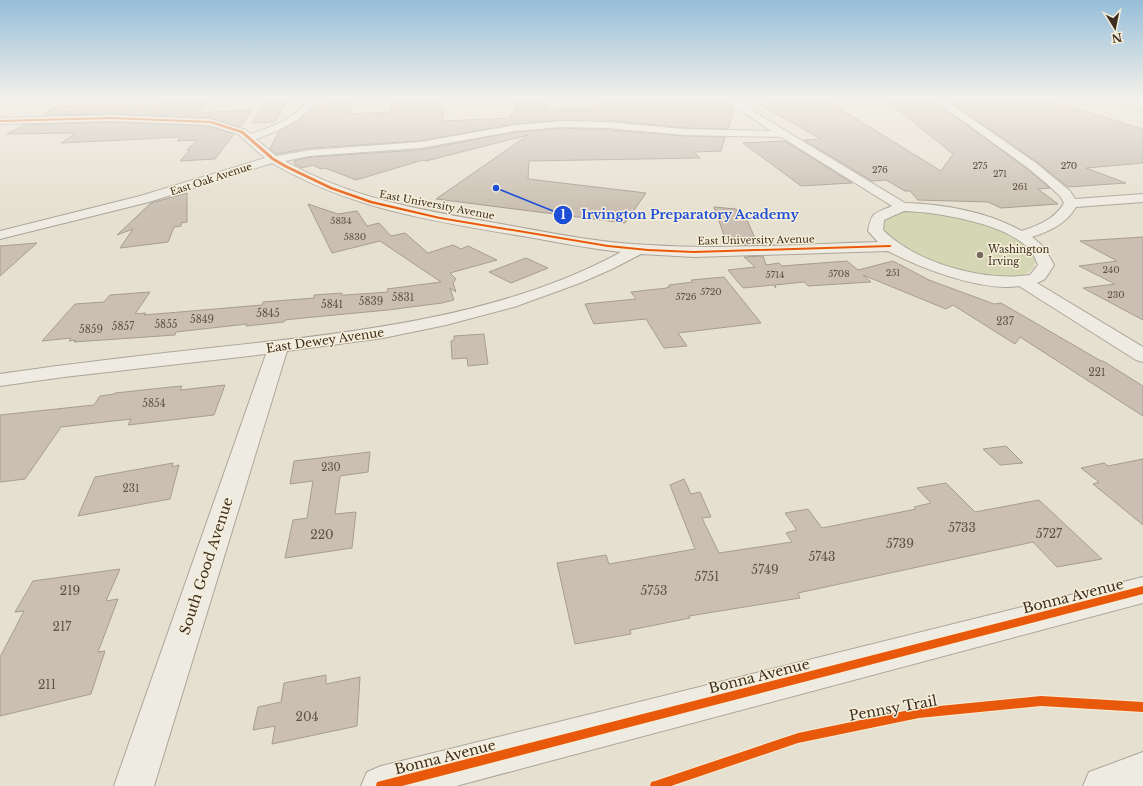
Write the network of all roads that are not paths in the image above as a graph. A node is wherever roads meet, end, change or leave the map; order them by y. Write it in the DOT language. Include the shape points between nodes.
graph roads {
  1 [pos="246,136"];
  2 [pos="255,136"];
  3 [pos="470,136"];
  4 [pos="787,136"];
  5 [pos="991,136"];
  6 [pos="250,138"];
  7 [pos="273,159"];
  8 [pos="1143,198"];
  9 [pos="1071,203"];
  10 [pos="902,207"];
  11 [pos="0,235"];
  12 [pos="1020,236"];
  13 [pos="890,246"];
  14 [pos="638,249"];
  15 [pos="1022,281"];
  16 [pos="278,347"];
  17 [pos="1143,356"];
  18 [pos="0,380"];
  19 [pos="1143,590"];
  20 [pos="1143,772"];
  21 [pos="134,786"];
  22 [pos="381,786"];
  23 [pos="1104,786"];
  1 -- 6 [label="street, East University Avenue"];
  2 -- 6 [label="street"];
  3 -- 7 [label="street, East Oak Avenue" via="420,145 322,152"];
  4 -- 10 [label="street"];
  5 -- 9 [label="street" via="1067,194"];
  6 -- 7 [label="street, East University Avenue"];
  7 -- 11 [label="street, East Oak Avenue" via="151,197"];
  7 -- 14 [label="street, East University Avenue" via="331,188 398,209"];
  8 -- 9 [label="street"];
  9 -- 12 [label="street" via="1064,215 1055,222"];
  10 -- 12 [label="street" via="931,208 968,216 996,224"];
  10 -- 13 [label="street" via="882,213 874,225 879,236"];
  12 -- 15 [label="street" via="1040,251 1046,265 1037,277"];
  13 -- 14 [label="street, East University Avenue" via="694,252"];
  13 -- 15 [label="street" via="920,262 958,274 988,280"];
  14 -- 16 [label="street, East Dewey Avenue" via="599,270 562,285 479,311 398,329"];
  15 -- 17 [label="street"];
  16 -- 18 [label="street, East Dewey Avenue"];
  16 -- 21 [label="street, South Good Avenue"];
  19 -- 22 [label="street, Bonna Avenue"];
  20 -- 23 [label="street"];
}
